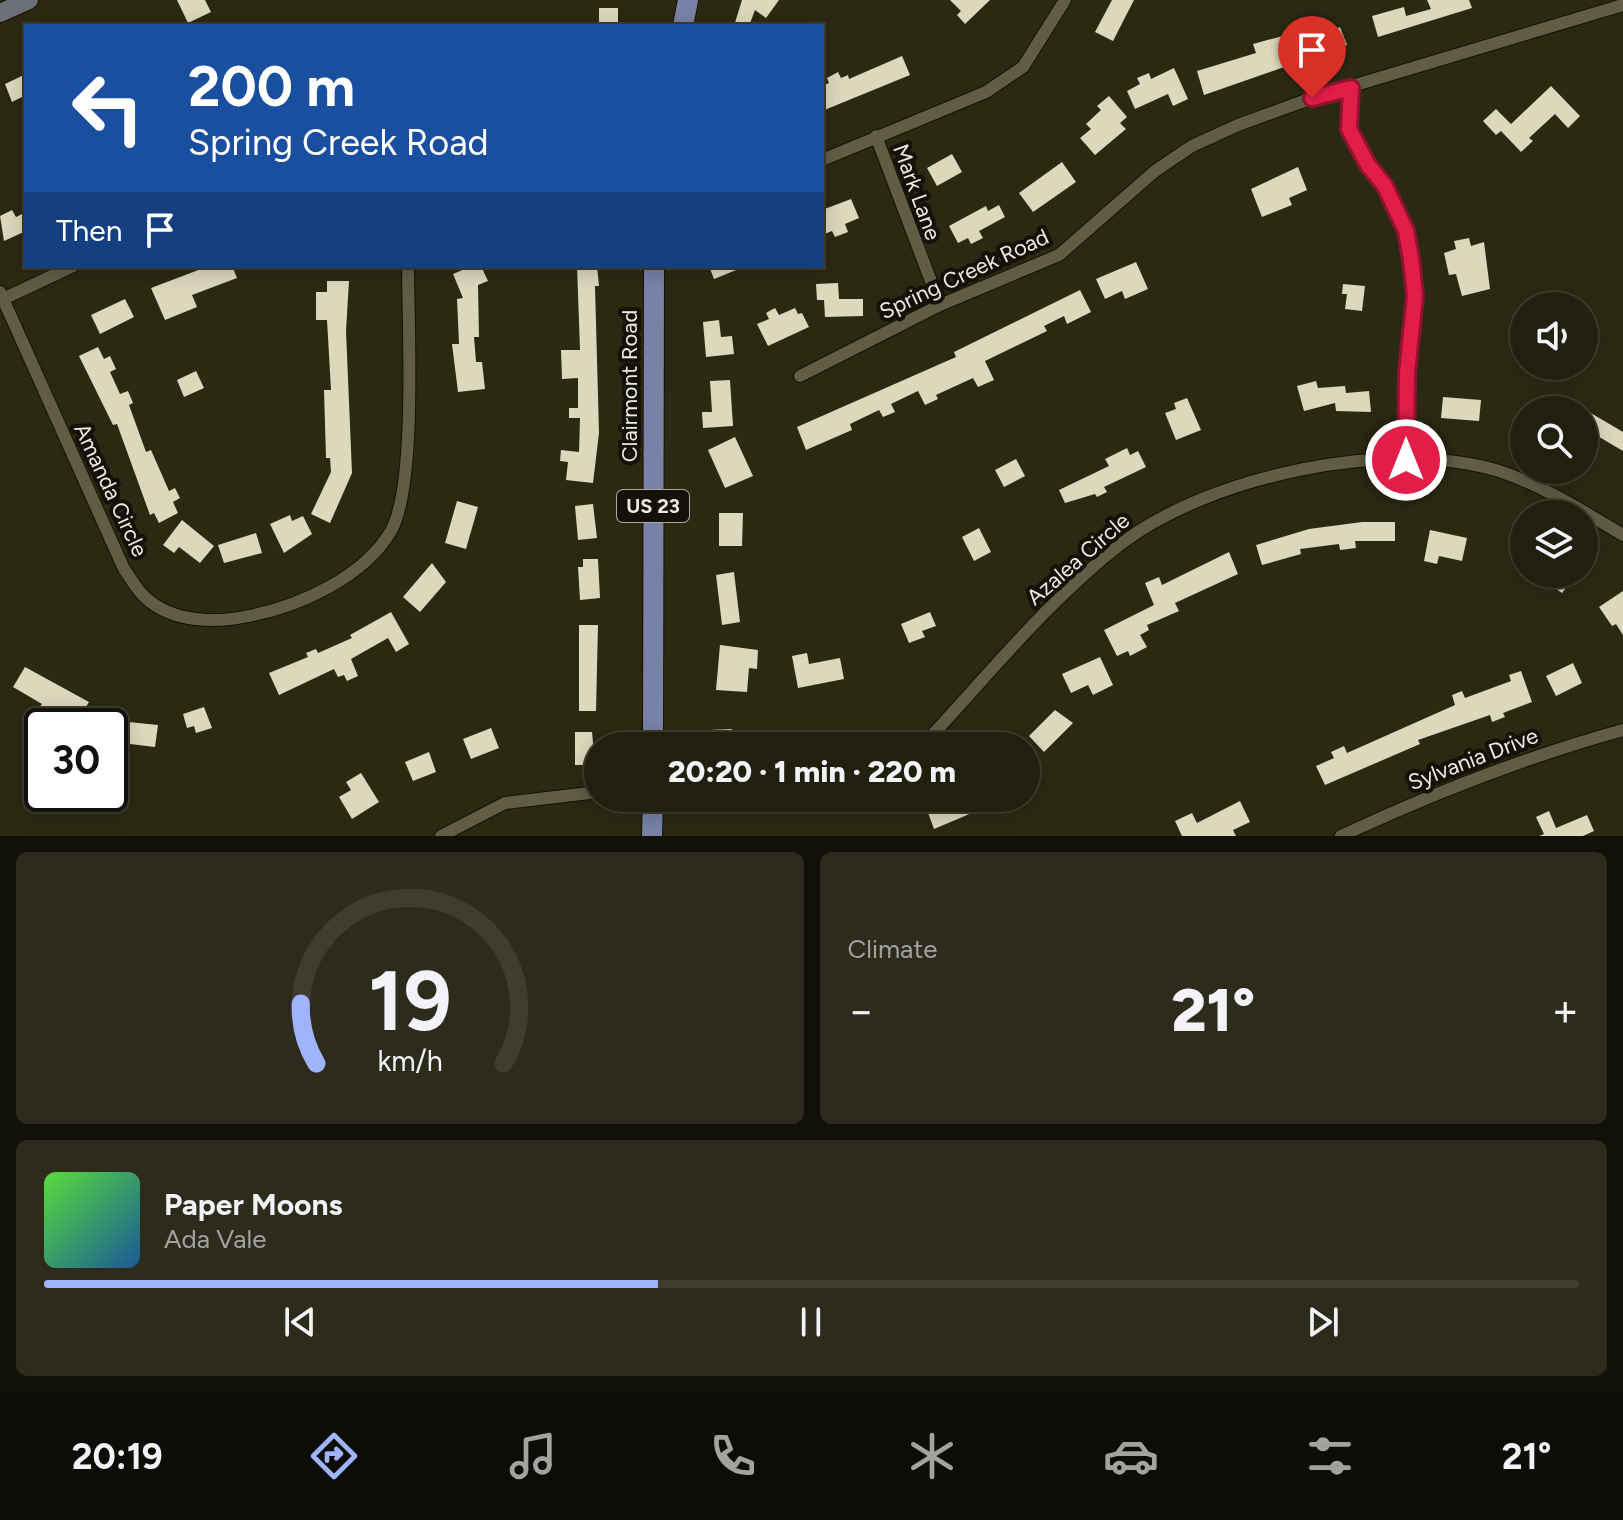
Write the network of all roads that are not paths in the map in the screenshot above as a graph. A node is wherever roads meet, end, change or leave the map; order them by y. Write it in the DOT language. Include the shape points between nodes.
graph roads {
  1 [pos="29,0"];
  2 [pos="688,0"];
  3 [pos="1065,0"];
  4 [pos="1623,5"];
  5 [pos="0,13"];
  6 [pos="683,24"];
  7 [pos="1351,88"];
  8 [pos="876,136"];
  9 [pos="824,159"];
  10 [pos="68,268"];
  11 [pos="408,268"];
  12 [pos="654,268"];
  13 [pos="1,296"];
  14 [pos="940,305"];
  15 [pos="800,376"];
  16 [pos="1406,460"];
  17 [pos="1623,535"];
  18 [pos="1623,730"];
  19 [pos="653,732"];
  20 [pos="935,732"];
  21 [pos="584,794"];
  22 [pos="653,812"];
  23 [pos="441,836"];
  24 [pos="652,836"];
  25 [pos="1341,836"];
  1 -- 5 [label="main road"];
  2 -- 6 [label="main road"];
  3 -- 8 [label="street" via="1023,67 986,92"];
  4 -- 7 [label="street, Spring Creek Road"];
  7 -- 14 [label="street, Spring Creek Road" via="1192,146 1090,224 1059,255"];
  7 -- 16 [label="street" via="1349,129 1385,186 1406,231 1411,259 1415,296"];
  8 -- 9 [label="street"];
  8 -- 14 [label="street, Mark Lane"];
  10 -- 13 [label="street"];
  11 -- 13 [label="street, Amanda Circle" via="403,494 392,529 353,573 307,597 215,623 171,612 146,598 124,569"];
  12 -- 19 [label="main road, Clairmont Road / US 23"];
  14 -- 15 [label="street, Spring Creek Road"];
  16 -- 17 [label="street, Azalea Circle" via="1436,459 1499,471"];
  16 -- 20 [label="street, Azalea Circle" via="1280,474 1224,489 1162,517 1122,543 1049,608"];
  18 -- 25 [label="street, Sylvania Drive" via="1541,752"];
  21 -- 23 [label="street" via="505,803"];
  22 -- 24 [label="main road"];
}
